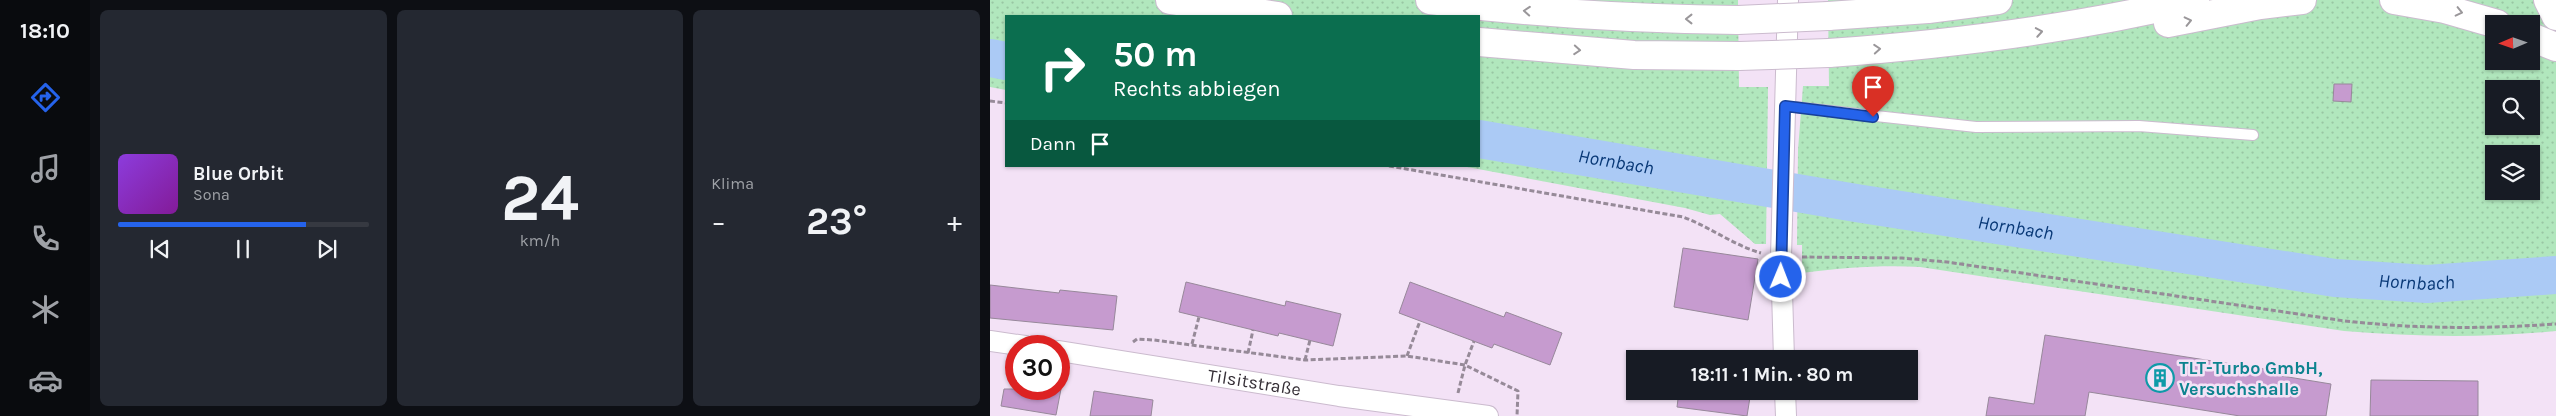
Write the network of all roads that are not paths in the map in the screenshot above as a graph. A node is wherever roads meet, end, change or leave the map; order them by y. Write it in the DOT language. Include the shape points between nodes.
graph roads {
  1 [pos="1170,0"];
  2 [pos="1430,0"];
  3 [pos="1788,0"];
  4 [pos="1998,0"];
  5 [pos="2195,0"];
  6 [pos="2302,0"];
  7 [pos="2394,0"];
  8 [pos="2548,0"];
  9 [pos="1271,15"];
  10 [pos="2556,16"];
  11 [pos="2122,17"];
  12 [pos="2485,21"];
  13 [pos="2540,41"];
  14 [pos="1480,42"];
  15 [pos="2556,47"];
  16 [pos="1785,106"];
  17 [pos="2253,135"];
  18 [pos="990,341"];
  19 [pos="1005,343"];
  20 [pos="1784,350"];
  21 [pos="1070,353"];
  22 [pos="1785,400"];
  23 [pos="1448,414"];
  24 [pos="1488,416"];
  25 [pos="1786,416"];
  1 -- 9 [label="highway"];
  4 -- 2 [label="highway, one-way, bridge" via="1928,9 1738,20 1640,19"];
  3 -- 16 [label="street"];
  5 -- 11 [label="highway"];
  11 -- 6 [label="highway, one-way" via="2173,24 2260,5"];
  7 -- 12 [label="highway, one-way"];
  8 -- 10 [label="highway"];
  14 -- 11 [label="highway, one-way, bridge" via="1634,55 1829,53 1947,44"];
  13 -- 15 [label="highway"];
  16 -- 17 [label="lane" via="1976,127 2139,126"];
  16 -- 20 [label="street" via="1781,248"];
  18 -- 19 [label="street"];
  21 -- 23 [label="street, Tilsitstraße"];
  22 -- 25 [label="street"];
  23 -- 24 [label="street, Tilsitstraße"];
}
